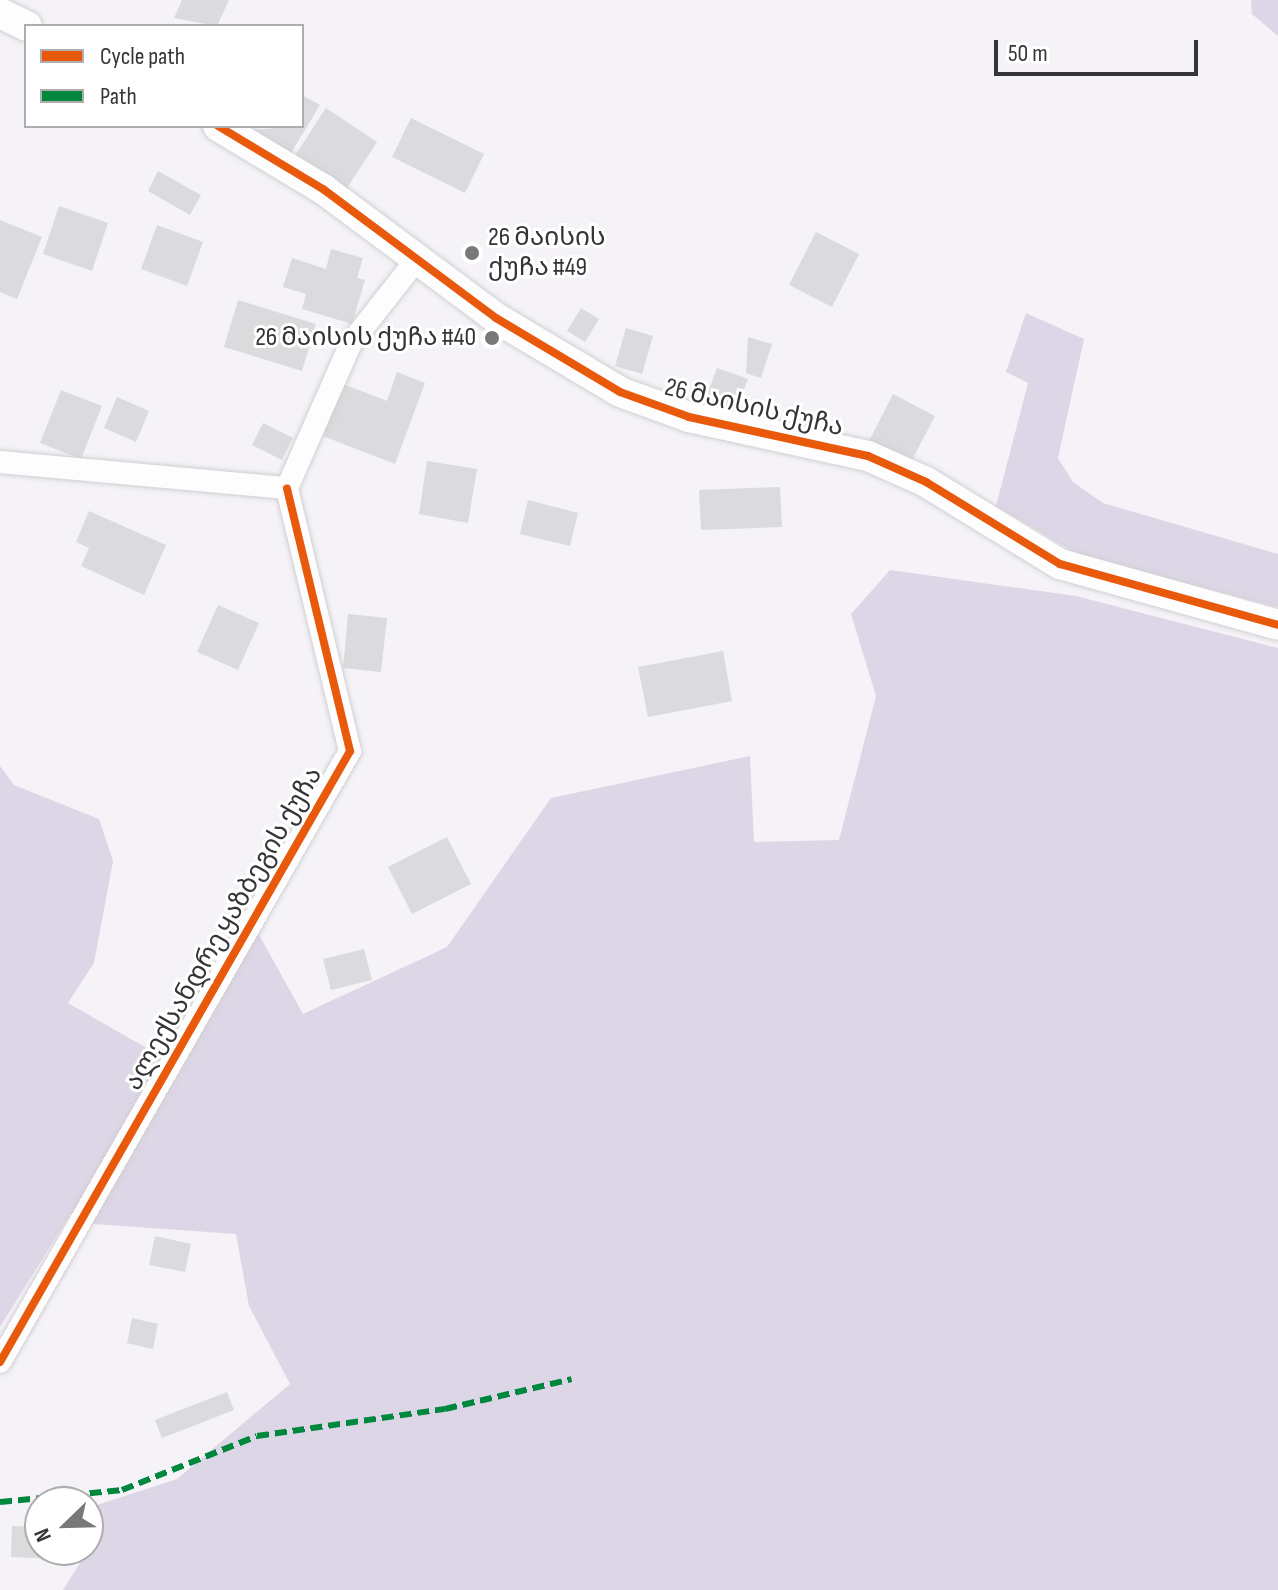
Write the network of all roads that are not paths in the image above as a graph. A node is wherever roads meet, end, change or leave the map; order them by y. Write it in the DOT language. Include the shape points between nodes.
graph roads {
  1 [pos="0,13"];
  2 [pos="24,25"];
  3 [pos="221,128"];
  4 [pos="418,258"];
  5 [pos="0,462"];
  6 [pos="287,488"];
  7 [pos="1278,625"];
  8 [pos="0,1362"];
  1 -- 2 [label="street"];
  3 -- 4 [label="street, 26 მაისის ქუჩა"];
  4 -- 6 [label="street" via="351,343"];
  4 -- 7 [label="street, 26 მაისის ქუჩა" via="496,318 620,392 689,417 868,456 926,482 1060,564"];
  5 -- 6 [label="street"];
  6 -- 8 [label="street, ალექსანდრე ყაზბეგის ქუჩა" via="350,751"];
}
